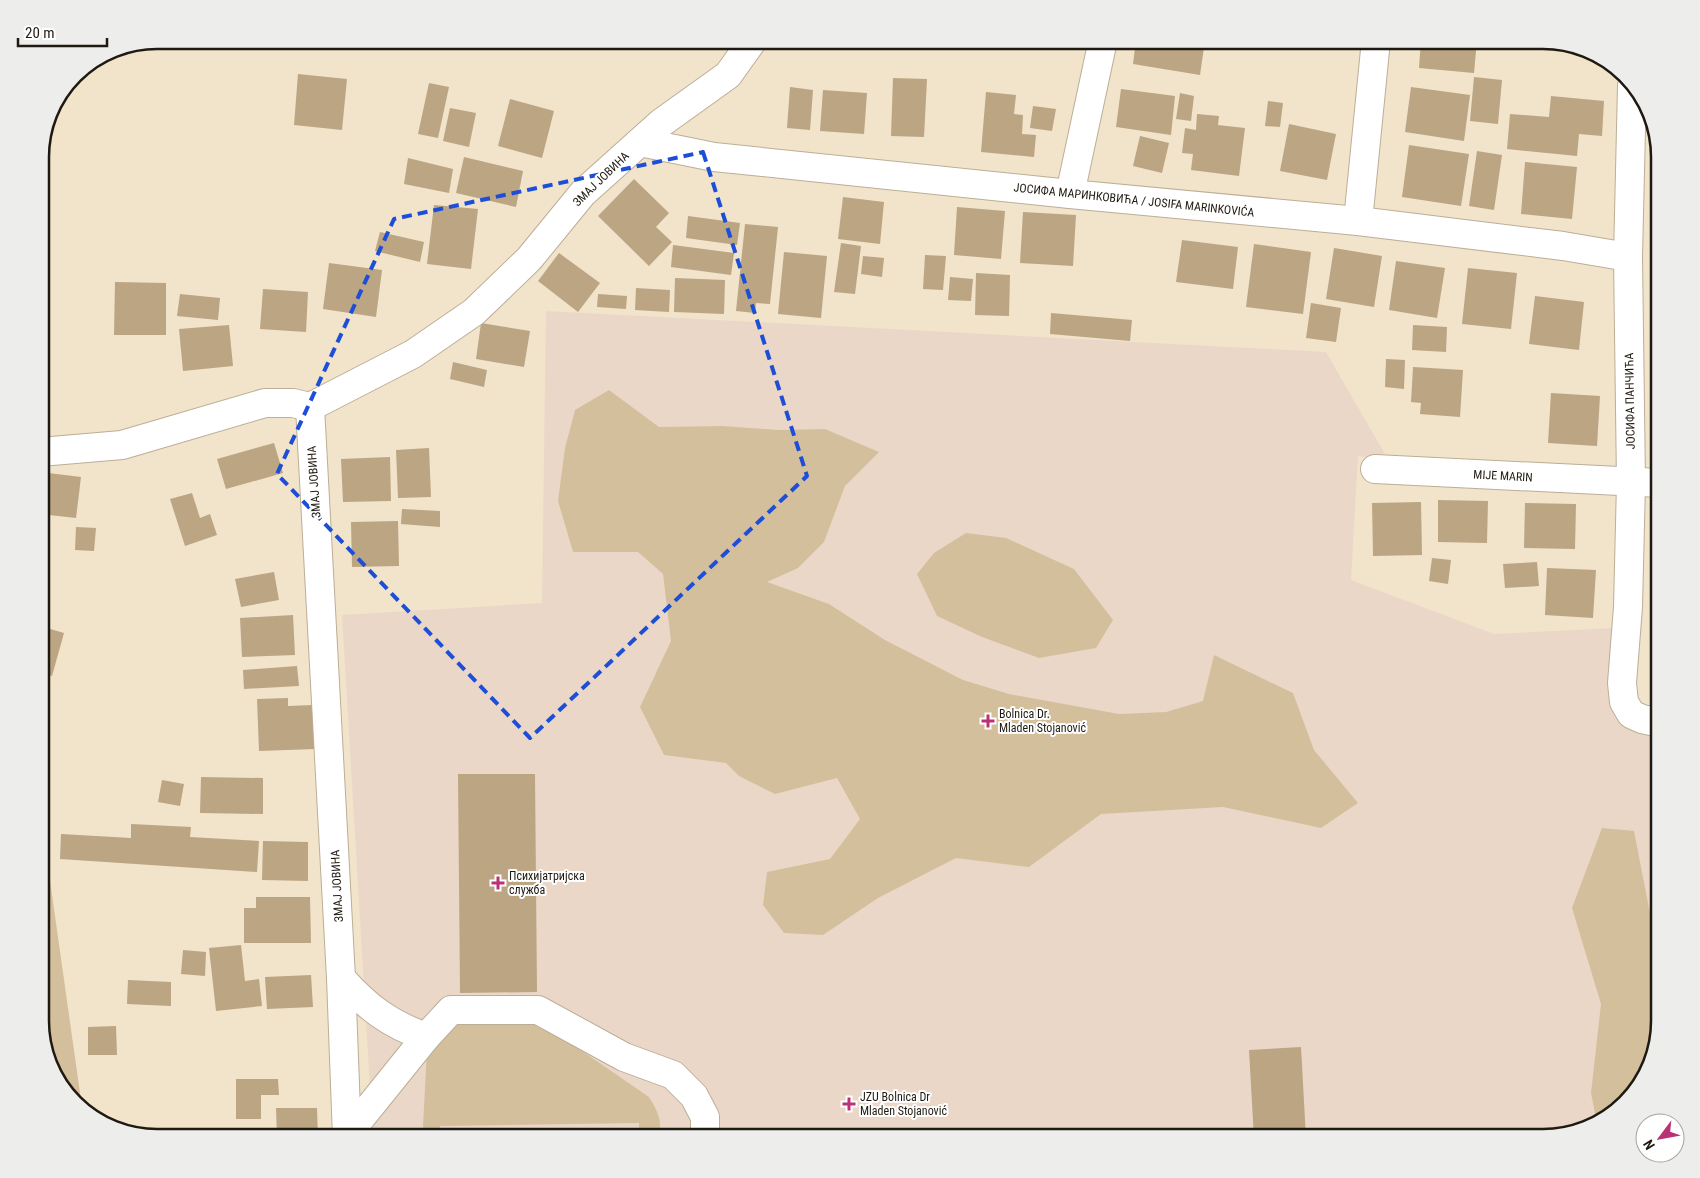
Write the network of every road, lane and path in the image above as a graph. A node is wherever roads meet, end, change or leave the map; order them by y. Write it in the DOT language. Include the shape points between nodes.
graph roads {
  1 [pos="747,49"];
  2 [pos="1101,49"];
  3 [pos="1375,49"];
  4 [pos="1632,96"];
  5 [pos="640,142"];
  6 [pos="1070,194"];
  7 [pos="1358,221"];
  8 [pos="1628,257"];
  9 [pos="310,407"];
  10 [pos="49,451"];
  11 [pos="1375,470"];
  12 [pos="1631,483"];
  13 [pos="1651,483"];
  14 [pos="1651,721"];
  15 [pos="341,978"];
  16 [pos="426,1037"];
  17 [pos="347,1129"];
  18 [pos="353,1129"];
  19 [pos="705,1129"];
  1 -- 5 [label="street, ЗМАЈ ЈОВИНА" via="728,75"];
  2 -- 6 [label="street"];
  3 -- 7 [label="street"];
  4 -- 8 [label="street, ЈОСИФА ПАНЧИЋА"];
  5 -- 6 [label="street, ЈОСИФА МАРИНКОВИЋА / JOSIFA MARINKOVIĆA" via="714,156"];
  5 -- 9 [label="street, ЗМАЈ ЈОВИНА" via="583,193 528,259 474,312 413,354"];
  6 -- 7 [label="street, ЈОСИФА МАРИНКОВИЋА / JOSIFA MARINKOVIĆA"];
  7 -- 8 [label="street, ЈОСИФА МАРИНКОВИЋА / JOSIFA MARINKOVIĆA"];
  8 -- 12 [label="street, ЈОСИФА ПАНЧИЋА"];
  9 -- 10 [label="street" via="265,403 122,445"];
  9 -- 15 [label="street, ЗМАЈ ЈОВИНА"];
  11 -- 12 [label="street, MIJE MARIN"];
  12 -- 13 [label="street, MIJE MARIN"];
  12 -- 14 [label="street, ЈОСИФА ПАНЧИЋА" via="1628,607 1622,683 1624,702 1631,714"];
  15 -- 16 [label="street" via="382,1017"];
  15 -- 17 [label="street, ЗМАЈ ЈОВИНА"];
  16 -- 18 [label="street"];
  16 -- 19 [label="street" via="451,1010 538,1010 624,1058 673,1075 694,1096 705,1117"];
}
